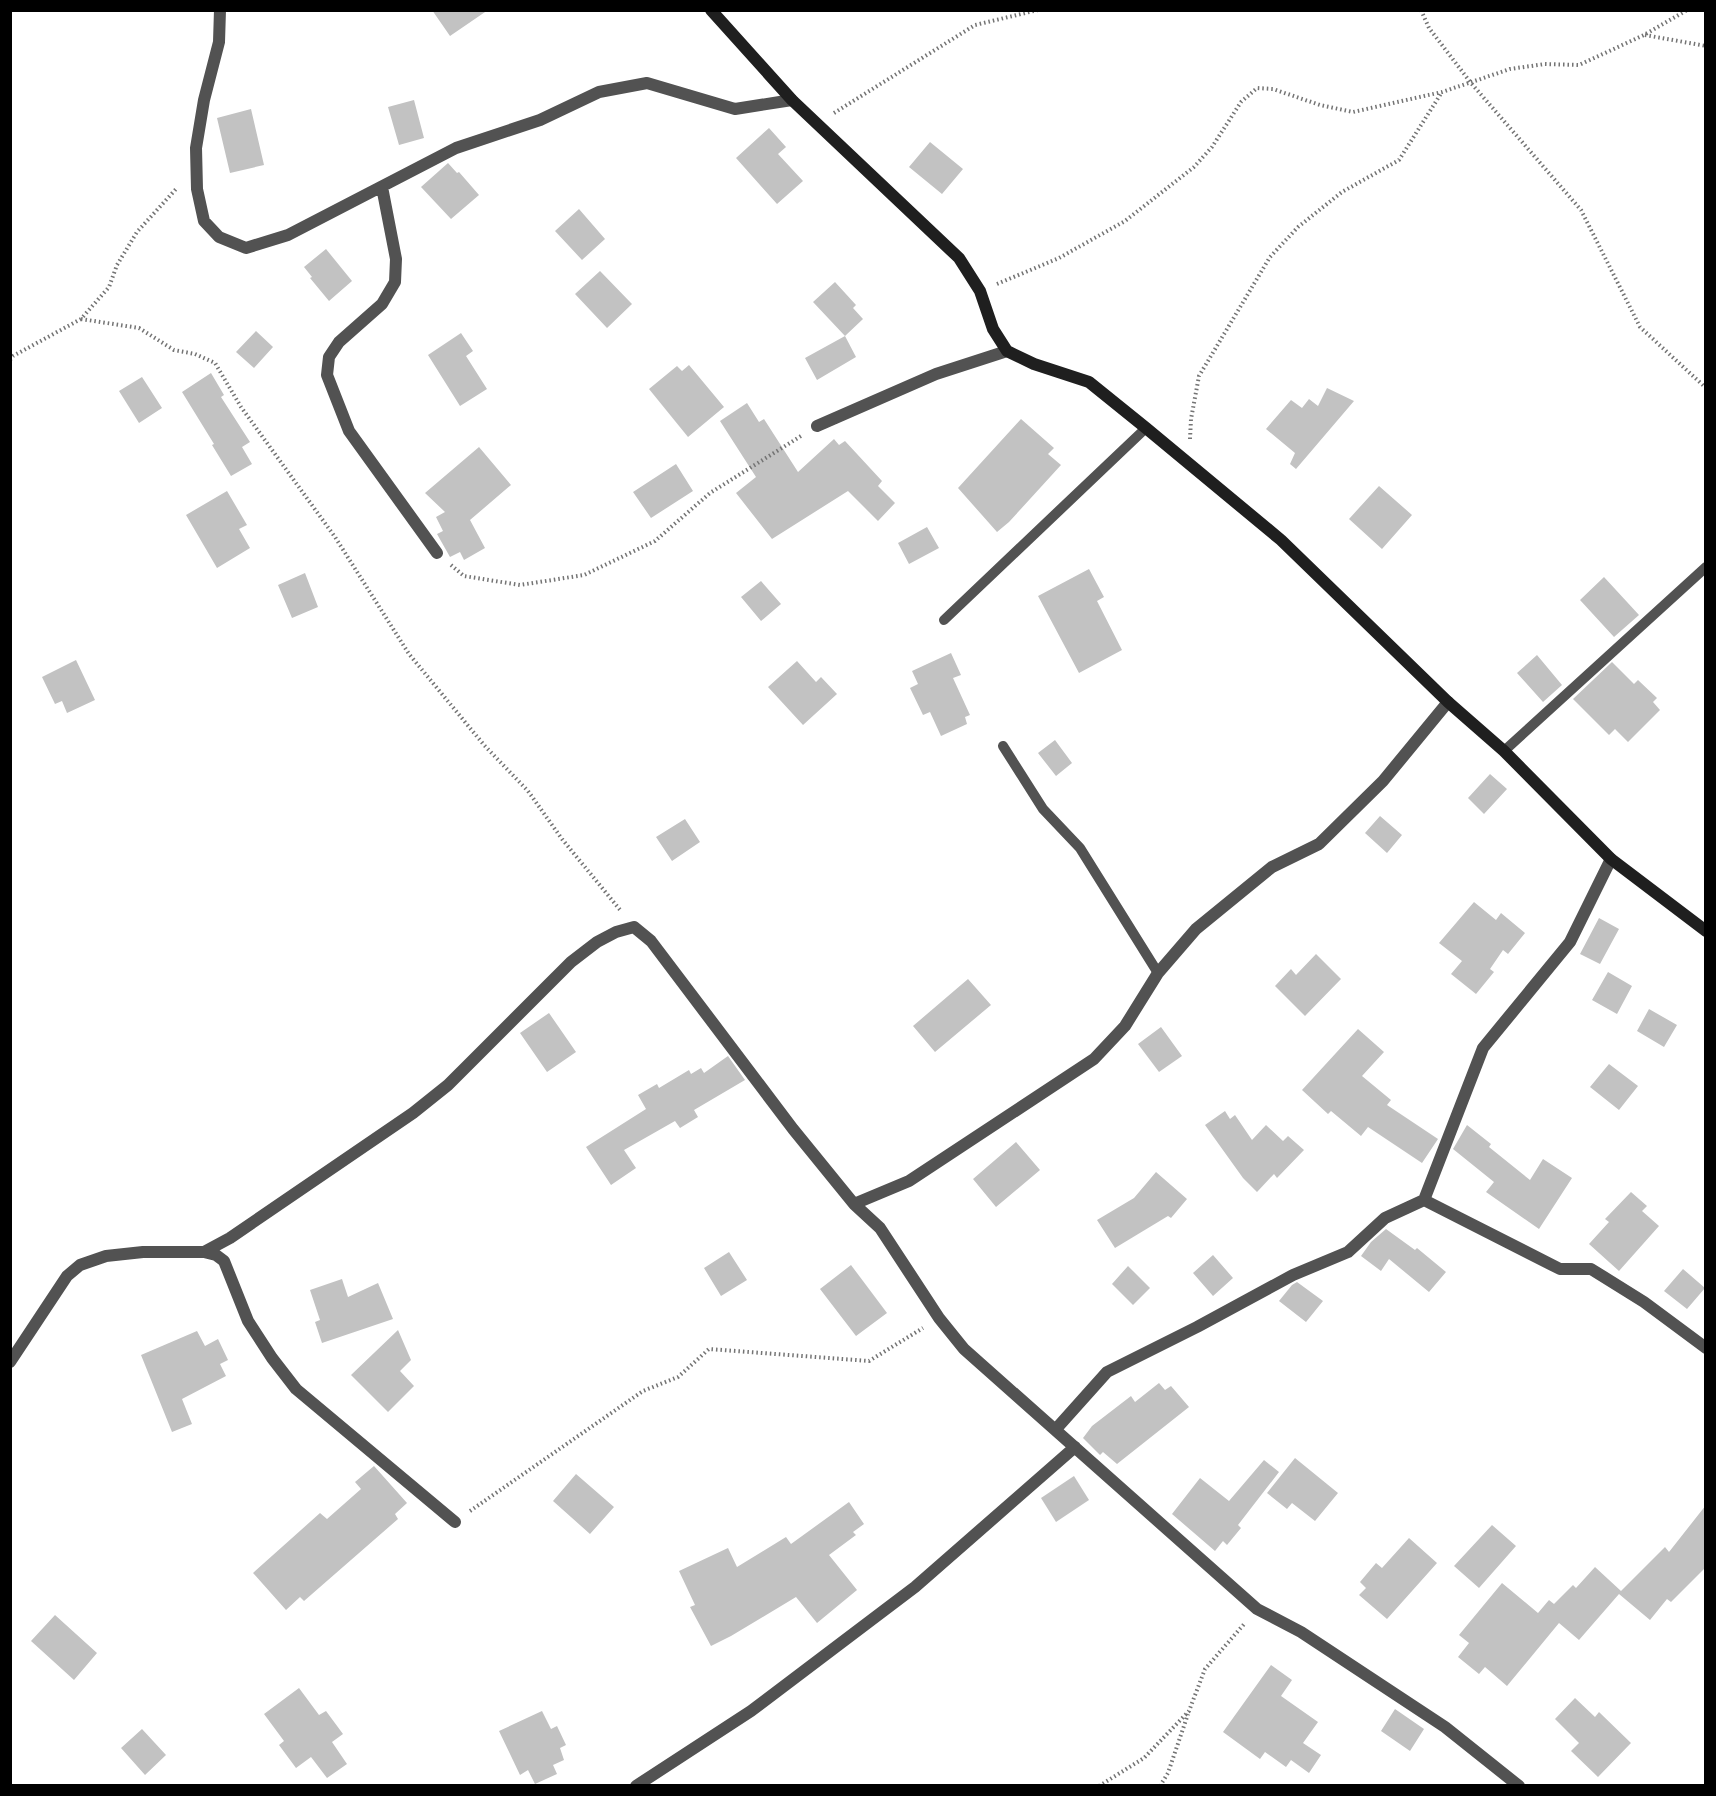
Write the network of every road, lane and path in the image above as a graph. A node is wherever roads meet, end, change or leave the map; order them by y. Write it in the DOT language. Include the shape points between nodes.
graph roads {
  1 [pos="220,10"];
  2 [pos="711,10"];
  3 [pos="1038,10"];
  4 [pos="1420,10"];
  5 [pos="1687,10"];
  6 [pos="1644,34"];
  7 [pos="1706,46"];
  8 [pos="1471,83"];
  9 [pos="1442,92"];
  10 [pos="792,100"];
  11 [pos="818,123"];
  12 [pos="382,187"];
  13 [pos="177,188"];
  14 [pos="980,291"];
  15 [pos="81,319"];
  16 [pos="1007,351"];
  17 [pos="10,360"];
  18 [pos="1706,388"];
  19 [pos="817,426"];
  20 [pos="1146,428"];
  21 [pos="1189,464"];
  22 [pos="437,553"];
  23 [pos="1706,567"];
  24 [pos="944,620"];
  25 [pos="1448,702"];
  26 [pos="1003,746"];
  27 [pos="1504,751"];
  28 [pos="1611,859"];
  29 [pos="634,927"];
  30 [pos="1706,931"];
  31 [pos="1158,973"];
  32 [pos="1424,1200"];
  33 [pos="854,1204"];
  34 [pos="204,1252"];
  35 [pos="939,1318"];
  36 [pos="1706,1348"];
  37 [pos="10,1362"];
  38 [pos="1056,1429"];
  39 [pos="1075,1447"];
  40 [pos="455,1522"];
  41 [pos="1257,1609"];
  42 [pos="1189,1711"];
  43 [pos="636,1785"];
  44 [pos="1099,1785"];
  45 [pos="1160,1785"];
  46 [pos="1519,1785"];
  1 -- 12 [label="street" via="219,42 196,148 197,189 204,221 219,237 246,248 288,235"];
  2 -- 10 [label="street"];
  3 -- 11 [label="path" via="975,25"];
  4 -- 8 [label="path"];
  5 -- 6 [label="path"];
  6 -- 7 [label="path"];
  6 -- 8 [label="path" via="1579,64 1510,69"];
  8 -- 9 [label="path"];
  8 -- 18 [label="path" via="1581,210 1640,327"];
  9 -- 14 [label="path" via="1353,112 1257,88 1241,102 1194,167 1125,220 1059,258"];
  9 -- 21 [label="path" via="1400,160 1342,192 1298,227 1270,257 1199,376 1191,418"];
  10 -- 11 [label="street"];
  10 -- 12 [label="street" via="735,109 647,83 598,92 540,120 456,148"];
  11 -- 14 [label="street" via="958,258"];
  12 -- 22 [label="street" via="396,259 395,282 382,304 339,342 330,357 327,375 350,431"];
  13 -- 15 [label="path" via="137,232 117,265 110,286"];
  14 -- 16 [label="street" via="993,329"];
  15 -- 17 [label="path"];
  15 -- 29 [label="path" via="139,328 174,350 215,363 241,407 335,537 409,654 484,745 528,791"];
  16 -- 19 [label="street" via="936,374"];
  16 -- 20 [label="street" via="1089,382"];
  19 -- 22 [label="path" via="710,493 655,541 584,575 520,585 464,576"];
  20 -- 21 [label="street"];
  20 -- 24 [label="lane"];
  21 -- 25 [label="street" via="1281,540"];
  23 -- 27 [label="lane"];
  25 -- 27 [label="street"];
  25 -- 31 [label="street" via="1383,781 1319,844 1272,867 1196,929"];
  26 -- 31 [label="lane" via="1044,809 1080,848"];
  27 -- 28 [label="street"];
  28 -- 30 [label="street"];
  28 -- 32 [label="street" via="1570,942 1483,1048"];
  29 -- 33 [label="street" via="651,941"];
  29 -- 34 [label="street" via="597,942 571,962 448,1085 413,1113"];
  31 -- 33 [label="street" via="1125,1026 1094,1059 909,1180"];
  32 -- 36 [label="street" via="1560,1269 1591,1269"];
  32 -- 38 [label="street" via="1385,1218 1348,1252 1293,1275 1107,1372"];
  33 -- 35 [label="street" via="880,1228"];
  34 -- 37 [label="street" via="134,1253 80,1264 67,1276"];
  34 -- 40 [label="street" via="224,1261 248,1321 296,1389"];
  35 -- 38 [label="street" via="964,1349"];
  35 -- 40 [label="path" via="869,1361 709,1349 678,1377 643,1391"];
  38 -- 39 [label="street"];
  39 -- 41 [label="street"];
  39 -- 43 [label="street" via="915,1587 751,1711"];
  41 -- 42 [label="path" via="1205,1669"];
  41 -- 46 [label="street" via="1301,1632 1445,1727"];
  42 -- 44 [label="path" via="1144,1758"];
  42 -- 45 [label="path" via="1168,1773"];
}
